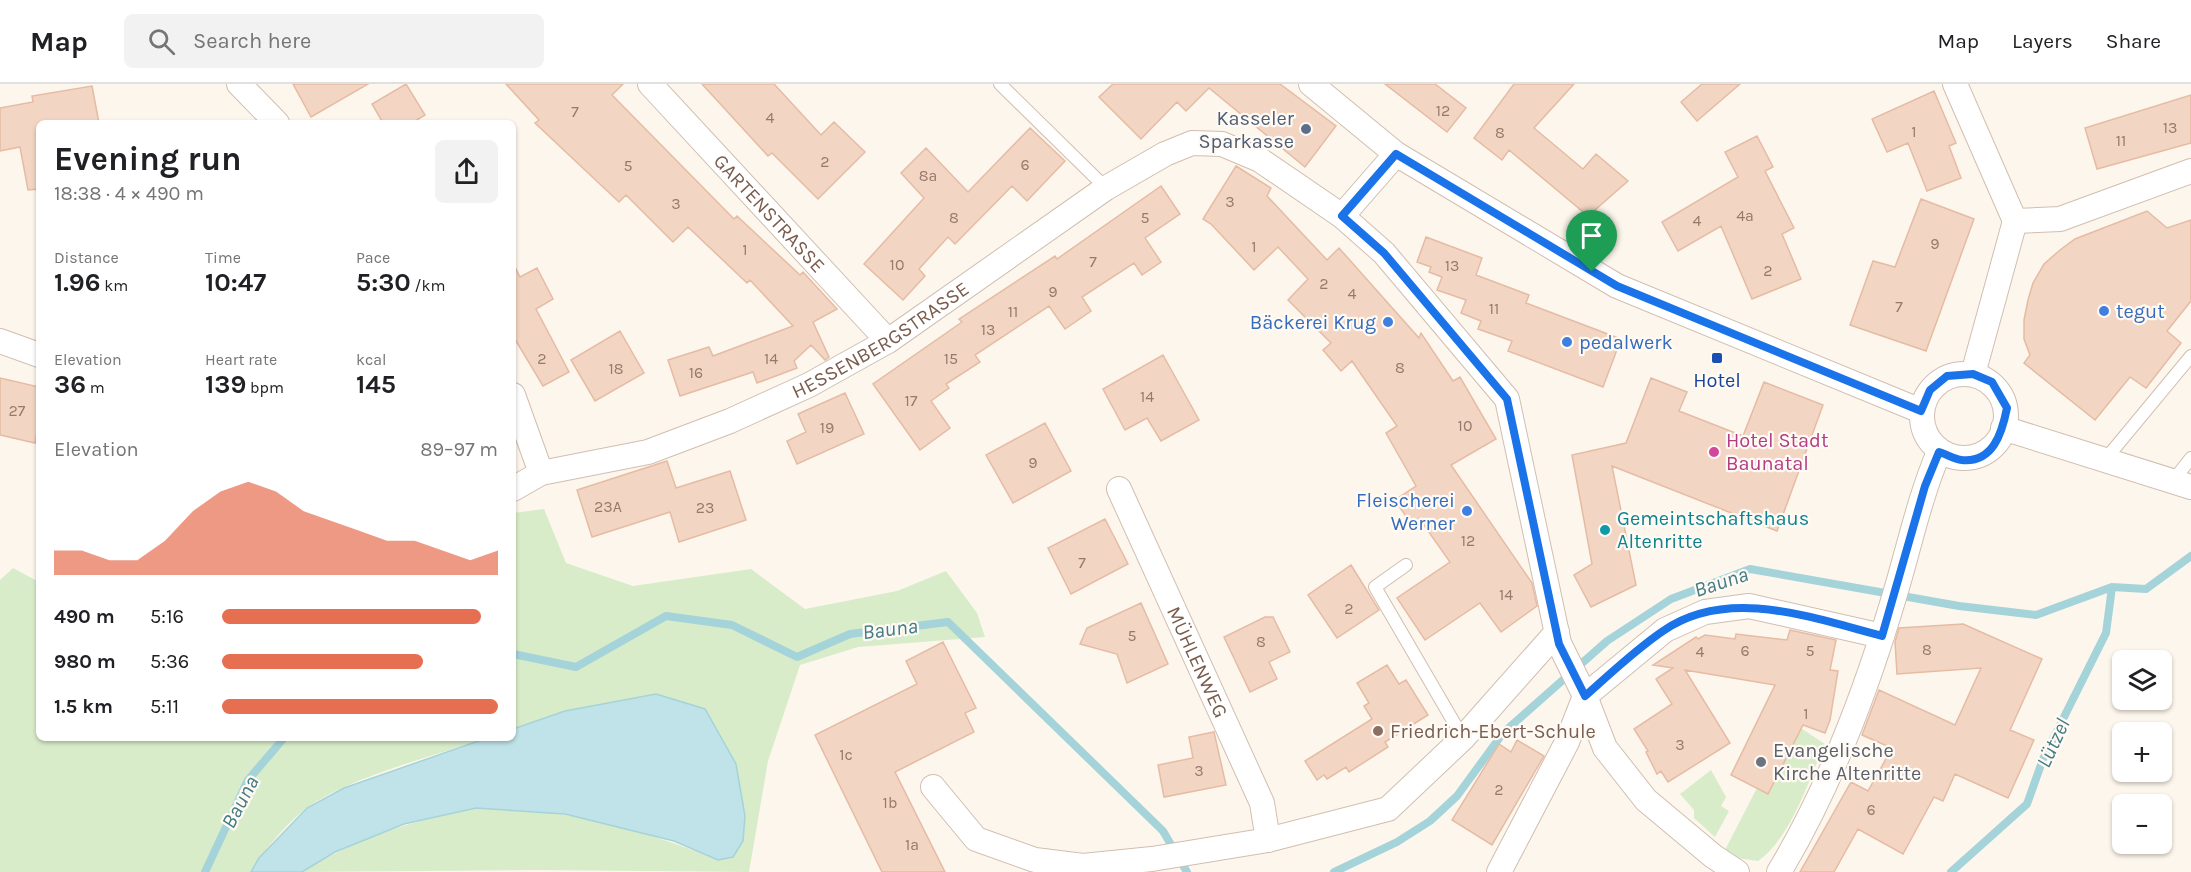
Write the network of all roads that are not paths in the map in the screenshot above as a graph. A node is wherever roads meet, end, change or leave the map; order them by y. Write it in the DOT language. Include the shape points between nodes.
graph roads {
  1 [pos="239,84"];
  2 [pos="650,84"];
  3 [pos="1000,84"];
  4 [pos="1311,84"];
  5 [pos="1955,84"];
  6 [pos="274,120"];
  7 [pos="1396,154"];
  8 [pos="2191,171"];
  9 [pos="1106,188"];
  10 [pos="1342,216"];
  11 [pos="2015,221"];
  12 [pos="888,341"];
  13 [pos="0,342"];
  14 [pos="36,355"];
  15 [pos="2191,356"];
  16 [pos="1973,374"];
  17 [pos="516,403"];
  18 [pos="1921,411"];
  19 [pos="2003,428"];
  20 [pos="1939,452"];
  21 [pos="2191,458"];
  22 [pos="2104,460"];
  23 [pos="541,473"];
  24 [pos="2181,485"];
  25 [pos="516,487"];
  26 [pos="1119,489"];
  27 [pos="1406,565"];
  28 [pos="1882,636"];
  29 [pos="1560,642"];
  30 [pos="1582,690"];
  31 [pos="1463,738"];
  32 [pos="933,787"];
  33 [pos="1268,840"];
  34 [pos="1499,872"];
  35 [pos="1737,872"];
  36 [pos="1779,872"];
  1 -- 6 [label="street"];
  2 -- 12 [label="street, GARTENSTRASSE"];
  3 -- 9 [label="lane"];
  4 -- 7 [label="street"];
  5 -- 11 [label="street"];
  7 -- 10 [label="street"];
  7 -- 18 [label="street" via="1617,286"];
  8 -- 11 [label="street" via="2060,219"];
  9 -- 10 [label="street, HESSENBERGSTRASSE" via="1192,143 1222,144 1260,160"];
  9 -- 12 [label="street, HESSENBERGSTRASSE"];
  10 -- 29 [label="street" via="1384,253 1507,399"];
  11 -- 16 [label="street"];
  12 -- 23 [label="street, HESSENBERGSTRASSE" via="809,385 730,421 648,452"];
  13 -- 14 [label="street"];
  15 -- 22 [label="lane"];
  16 -- 18 [label="street" via="1947,376 1930,390"];
  16 -- 19 [label="street" via="1992,382 2007,408"];
  17 -- 23 [label="street"];
  18 -- 20 [label="street" via="1925,435"];
  19 -- 20 [label="street" via="1995,447 1982,456 1962,460"];
  19 -- 22 [label="street"];
  20 -- 28 [label="street" via="1925,486"];
  21 -- 24 [label="lane"];
  22 -- 24 [label="street"];
  23 -- 25 [label="street, HESSENBERGSTRASSE"];
  26 -- 33 [label="street, MÜHLENWEG" via="1262,803"];
  27 -- 31 [label="lane" via="1375,587"];
  28 -- 30 [label="street" via="1749,606 1705,612 1665,630"];
  28 -- 36 [label="street" via="1827,783"];
  29 -- 30 [label="street"];
  29 -- 31 [label="street"];
  30 -- 34 [label="street" via="1567,742"];
  30 -- 35 [label="street" via="1605,748 1646,800"];
  31 -- 33 [label="street" via="1388,809"];
  32 -- 33 [label="street" via="976,839 1035,860 1083,866"];
}
